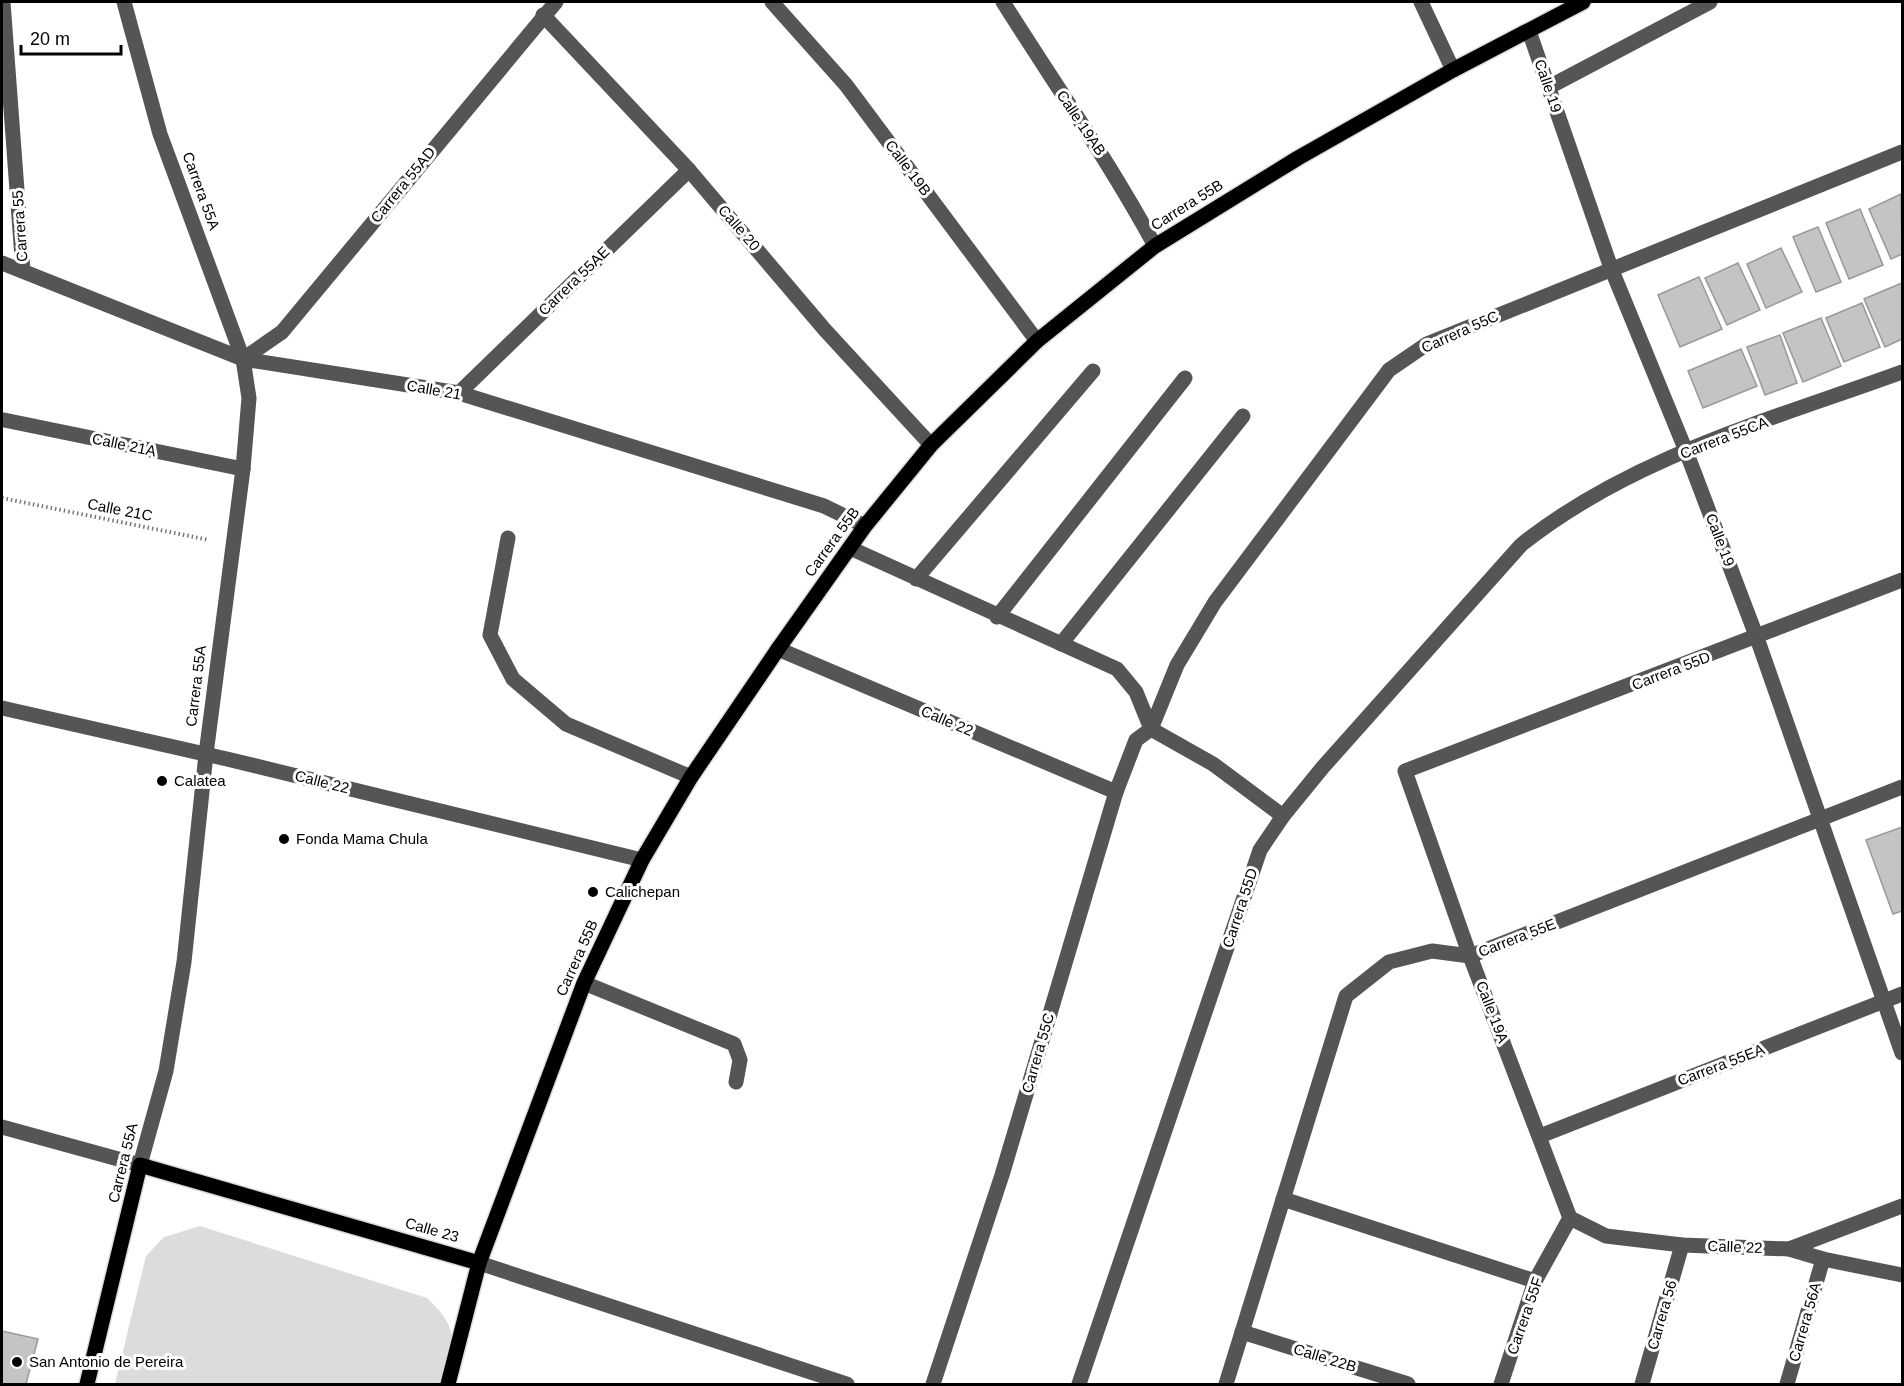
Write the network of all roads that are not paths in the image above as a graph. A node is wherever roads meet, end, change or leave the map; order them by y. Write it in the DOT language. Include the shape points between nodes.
graph roads {
  1 [pos="3,2"];
  2 [pos="124,2"];
  3 [pos="556,2"];
  4 [pos="772,2"];
  5 [pos="1004,2"];
  6 [pos="1421,2"];
  7 [pos="1583,2"];
  8 [pos="1710,2"];
  9 [pos="543,15"];
  10 [pos="1529,31"];
  11 [pos="1453,70"];
  12 [pos="1549,87"];
  13 [pos="1902,152"];
  14 [pos="689,170"];
  15 [pos="1155,246"];
  16 [pos="2,263"];
  17 [pos="1611,268"];
  18 [pos="23,271"];
  19 [pos="1037,341"];
  20 [pos="243,358"];
  21 [pos="1093,371"];
  22 [pos="1902,372"];
  23 [pos="1185,378"];
  24 [pos="459,393"];
  25 [pos="1243,416"];
  26 [pos="4,420"];
  27 [pos="931,445"];
  28 [pos="1686,451"];
  29 [pos="243,469"];
  30 [pos="1552,520"];
  31 [pos="865,526"];
  32 [pos="508,538"];
  33 [pos="850,548"];
  34 [pos="916,579"];
  35 [pos="1902,580"];
  36 [pos="997,617"];
  37 [pos="1756,638"];
  38 [pos="1061,644"];
  39 [pos="778,649"];
  40 [pos="2,708"];
  41 [pos="1152,729"];
  42 [pos="206,754"];
  43 [pos="1405,771"];
  44 [pos="691,777"];
  45 [pos="1902,787"];
  46 [pos="1116,792"];
  47 [pos="1282,816"];
  48 [pos="1822,819"];
  49 [pos="642,860"];
  50 [pos="1470,956"];
  51 [pos="584,983"];
  52 [pos="1902,994"];
  53 [pos="1883,1002"];
  54 [pos="1902,1053"];
  55 [pos="736,1082"];
  56 [pos="2,1127"];
  57 [pos="1540,1136"];
  58 [pos="140,1165"];
  59 [pos="1282,1199"];
  60 [pos="1902,1206"];
  61 [pos="1570,1218"];
  62 [pos="1682,1245"];
  63 [pos="1789,1249"];
  64 [pos="1823,1259"];
  65 [pos="479,1263"];
  66 [pos="1902,1275"];
  67 [pos="1535,1281"];
  68 [pos="1242,1332"];
  69 [pos="87,1384"];
  70 [pos="448,1384"];
  71 [pos="847,1384"];
  72 [pos="933,1384"];
  73 [pos="1079,1384"];
  74 [pos="1226,1384"];
  75 [pos="1408,1384"];
  76 [pos="1502,1384"];
  77 [pos="1642,1384"];
  78 [pos="1786,1384"];
  1 -- 18 [label="street, Carrera 55"];
  2 -- 20 [label="street, Carrera 55A" via="160,134"];
  3 -- 9 [label="street, Carrera 55AD"];
  4 -- 19 [label="street, Calle 19B" via="846,85"];
  5 -- 15 [label="street, Calle 19AB" via="1120,182"];
  6 -- 11 [label="street"];
  7 -- 10 [label="main road, Carrera 55B"];
  8 -- 12 [label="street"];
  9 -- 14 [label="street, Calle 20"];
  9 -- 20 [label="street, Carrera 55AD" via="282,332"];
  10 -- 11 [label="main road, Carrera 55B"];
  10 -- 12 [label="street, Calle 19"];
  11 -- 15 [label="main road, Carrera 55B" via="1298,158"];
  12 -- 17 [label="street, Calle 19"];
  13 -- 17 [label="street, Carrera 55C"];
  14 -- 24 [label="street, Carrera 55AE"];
  14 -- 27 [label="street, Calle 20" via="825,330"];
  15 -- 19 [label="main road, Carrera 55B"];
  16 -- 18 [label="street, Calle 21"];
  17 -- 28 [label="street, Calle 19"];
  17 -- 41 [label="street, Carrera 55C" via="1427,344 1389,370 1215,602 1177,665"];
  18 -- 20 [label="street, Calle 21"];
  19 -- 27 [label="main road, Carrera 55B"];
  20 -- 24 [label="street, Calle 21"];
  20 -- 29 [label="street, Carrera 55A" via="249,398"];
  21 -- 34 [label="street"];
  22 -- 28 [label="street, Carrera 55CA"];
  23 -- 36 [label="street"];
  24 -- 31 [label="street, Calle 21" via="824,506"];
  25 -- 38 [label="street"];
  26 -- 29 [label="street, Calle 21A"];
  27 -- 31 [label="main road, Carrera 55B"];
  28 -- 30 [label="street, Carrera 55CA" via="1594,494"];
  28 -- 37 [label="street, Calle 19"];
  29 -- 42 [label="street, Carrera 55A"];
  30 -- 47 [label="street, Carrera 55D" via="1521,545"];
  31 -- 33 [label="main road, Carrera 55B"];
  32 -- 44 [label="street" via="490,635 513,679 566,724"];
  33 -- 34 [label="street"];
  33 -- 39 [label="main road, Carrera 55B"];
  34 -- 36 [label="street"];
  35 -- 37 [label="street, Carrera 55D"];
  36 -- 38 [label="street"];
  37 -- 43 [label="street, Carrera 55D"];
  37 -- 48 [label="street, Calle 19"];
  38 -- 41 [label="street" via="1117,669 1136,692"];
  39 -- 44 [label="main road, Carrera 55B"];
  39 -- 46 [label="street, Calle 22"];
  40 -- 42 [label="street, Calle 22"];
  41 -- 46 [label="street, Carrera 55C" via="1136,740"];
  41 -- 47 [label="street" via="1213,764"];
  42 -- 49 [label="street, Calle 22"];
  42 -- 58 [label="street, Carrera 55A" via="182,973 166,1071"];
  43 -- 50 [label="street, Calle 19A"];
  44 -- 49 [label="main road, Carrera 55B"];
  45 -- 48 [label="street, Carrera 55E"];
  46 -- 72 [label="street, Carrera 55C" via="1002,1175"];
  47 -- 73 [label="street, Carrera 55D" via="1260,850"];
  48 -- 50 [label="street, Carrera 55E"];
  48 -- 53 [label="street, Calle 19"];
  49 -- 51 [label="main road, Carrera 55B"];
  50 -- 57 [label="street, Calle 19A"];
  50 -- 59 [label="street, Carrera 55E" via="1432,951 1389,963 1346,996"];
  51 -- 55 [label="street" via="735,1044 740,1060"];
  51 -- 65 [label="main road, Carrera 55B"];
  52 -- 53 [label="street, Carrera 55EA"];
  53 -- 54 [label="street, Calle 19"];
  53 -- 57 [label="street, Carrera 55EA"];
  56 -- 58 [label="street, Calle 23"];
  57 -- 61 [label="street, Calle 19A"];
  58 -- 65 [label="main road, Calle 23"];
  58 -- 69 [label="main road, Carrera 55A"];
  59 -- 67 [label="street"];
  59 -- 68 [label="street, Carrera 55E"];
  60 -- 63 [label="street"];
  61 -- 62 [label="street, Calle 22" via="1606,1236"];
  61 -- 67 [label="street, Carrera 55F"];
  62 -- 63 [label="street, Calle 22"];
  62 -- 77 [label="street, Carrera 56"];
  63 -- 64 [label="street, Calle 22"];
  64 -- 66 [label="street, Calle 22"];
  64 -- 78 [label="street, Carrera 56A"];
  65 -- 70 [label="main road, Carrera 55B"];
  65 -- 71 [label="street, Calle 23"];
  67 -- 76 [label="street, Carrera 55F"];
  68 -- 74 [label="street, Carrera 55E"];
  68 -- 75 [label="street, Calle 22B"];
}
